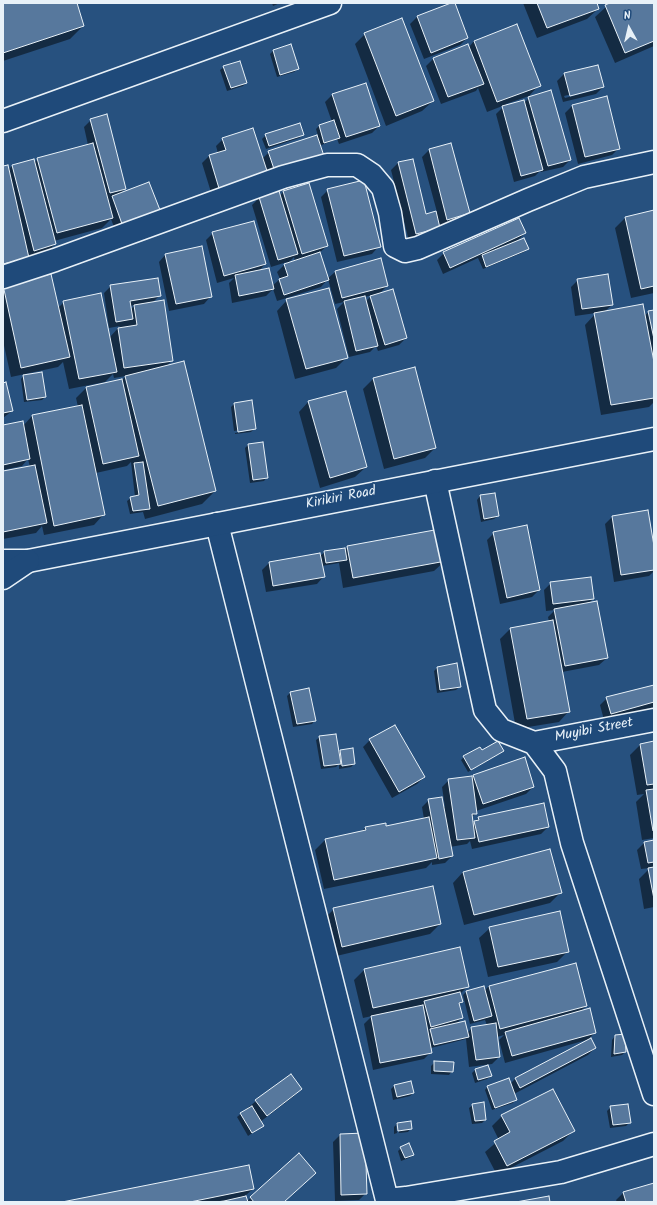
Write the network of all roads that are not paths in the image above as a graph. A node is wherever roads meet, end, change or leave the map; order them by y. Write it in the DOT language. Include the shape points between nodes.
graph roads {
  1 [pos="330,3"];
  2 [pos="3,121"];
  3 [pos="654,162"];
  4 [pos="3,277"];
  5 [pos="654,439"];
  6 [pos="435,481"];
  7 [pos="217,524"];
  8 [pos="28,560"];
  9 [pos="3,561"];
  10 [pos="3,578"];
  11 [pos="654,720"];
  12 [pos="534,743"];
  13 [pos="654,1094"];
  14 [pos="654,1144"];
  1 -- 2 [label="street"];
  3 -- 4 [label="street" via="584,177 418,248 405,251 395,246 383,188 372,175 357,165 327,165 283,177"];
  5 -- 6 [label="street, Kirikiri Road"];
  6 -- 7 [label="street, Kirikiri Road"];
  6 -- 12 [label="street" via="486,710 501,730"];
  7 -- 8 [label="street, Kirikiri Road"];
  7 -- 14 [label="street" via="387,1200 561,1172"];
  8 -- 9 [label="street, Kirikiri Road"];
  8 -- 10 [label="street"];
  11 -- 12 [label="street, Muyibi Street"];
  12 -- 13 [label="street" via="554,771 572,843"];
}
